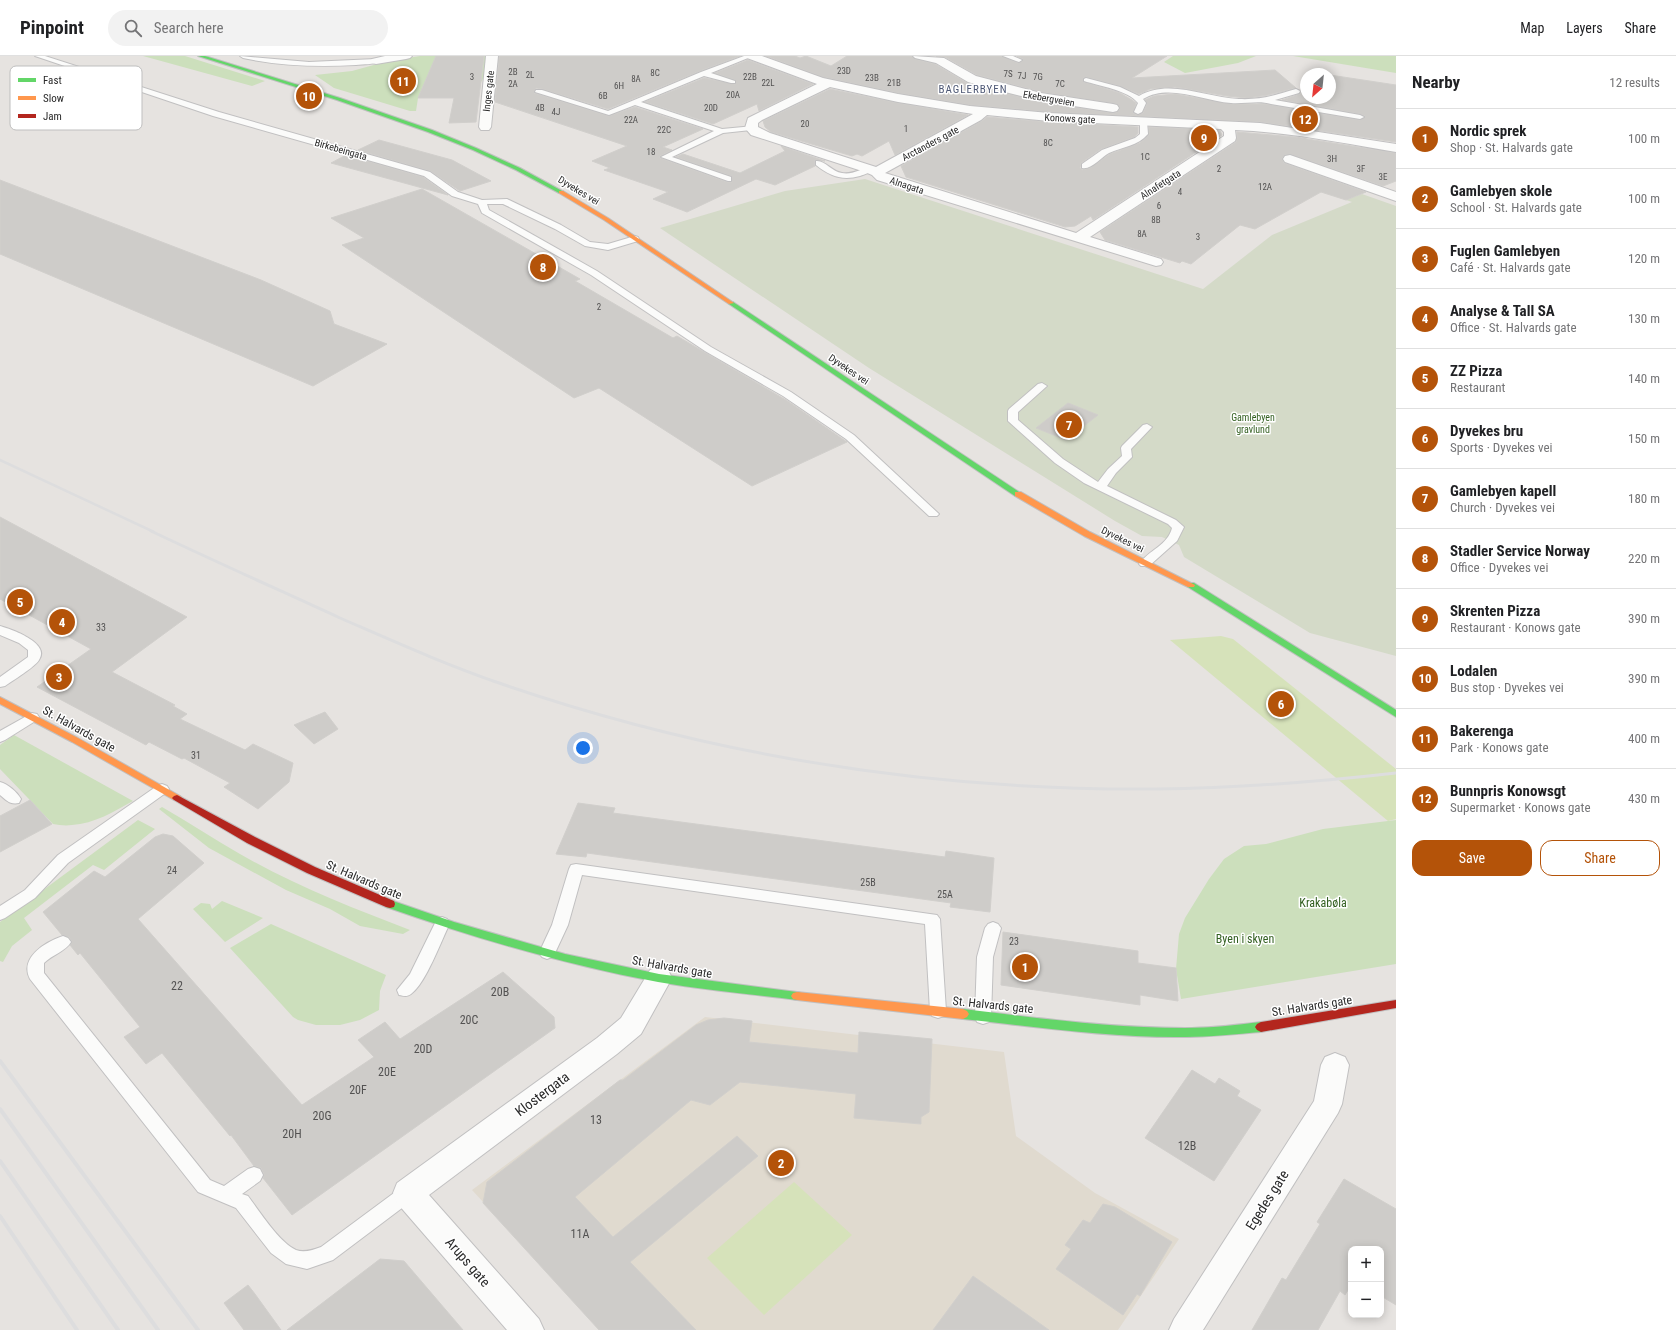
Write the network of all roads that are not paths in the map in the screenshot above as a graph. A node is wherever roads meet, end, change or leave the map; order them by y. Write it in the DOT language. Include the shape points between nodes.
graph roads {
  1 [pos="38,56"];
  2 [pos="200,56"];
  3 [pos="243,56"];
  4 [pos="406,56"];
  5 [pos="492,56"];
  6 [pos="750,56"];
  7 [pos="918,56"];
  8 [pos="1006,56"];
  9 [pos="933,57"];
  10 [pos="376,60"];
  11 [pos="1019,60"];
  12 [pos="69,66"];
  13 [pos="703,73"];
  14 [pos="1086,80"];
  15 [pos="733,82"];
  16 [pos="829,83"];
  17 [pos="142,90"];
  18 [pos="1296,91"];
  19 [pos="540,92"];
  20 [pos="1140,98"];
  21 [pos="1265,101"];
  22 [pos="634,102"];
  23 [pos="983,112"];
  24 [pos="1141,116"];
  25 [pos="1360,117"];
  26 [pos="485,126"];
  27 [pos="1225,126"];
  28 [pos="751,128"];
  29 [pos="722,131"];
  30 [pos="1396,148"];
  31 [pos="1290,159"];
  32 [pos="819,163"];
  33 [pos="1084,166"];
  34 [pos="873,171"];
  35 [pos="728,179"];
  36 [pos="1396,197"];
  37 [pos="482,202"];
  38 [pos="1078,238"];
  39 [pos="635,239"];
  40 [pos="1156,262"];
  41 [pos="1042,386"];
  42 [pos="1147,427"];
  43 [pos="1100,487"];
  44 [pos="933,514"];
  45 [pos="1145,563"];
  46 [pos="0,630"];
  47 [pos="0,683"];
  48 [pos="0,700"];
  49 [pos="1396,714"];
  50 [pos="32,717"];
  51 [pos="0,737"];
  52 [pos="0,787"];
  53 [pos="162,789"];
  54 [pos="14,799"];
  55 [pos="0,914"];
  56 [pos="442,922"];
  57 [pos="992,928"];
  58 [pos="63,942"];
  59 [pos="547,954"];
  60 [pos="659,978"];
  61 [pos="405,990"];
  62 [pos="1396,1004"];
  63 [pos="938,1011"];
  64 [pos="983,1016"];
  65 [pos="1335,1065"];
  66 [pos="254,1175"];
  67 [pos="408,1193"];
  68 [pos="225,1196"];
  69 [pos="528,1330"];
  70 [pos="1185,1330"];
  1 -- 12 [label="lane, Birkebeingata"];
  2 -- 39 [label="street, Dyvekes vei" via="407,123 485,153 565,193"];
  3 -- 10 [label="lane" via="295,64"];
  4 -- 10 [label="street"];
  5 -- 26 [label="street, Inges gate"];
  6 -- 13 [label="lane"];
  6 -- 16 [label="street, Konows gate"];
  7 -- 9 [label="street, Ekebergveien"];
  8 -- 11 [label="lane"];
  9 -- 24 [label="street, Ekebergveien" via="979,82"];
  13 -- 15 [label="lane"];
  13 -- 22 [label="lane"];
  14 -- 20 [label="lane"];
  16 -- 23 [label="street, Konows gate" via="929,104"];
  16 -- 28 [label="street" via="758,116 752,121"];
  17 -- 37 [label="lane, Birkebeingata" via="216,114 427,174 455,194"];
  18 -- 21 [label="lane"];
  19 -- 22 [label="lane" via="609,113"];
  20 -- 21 [label="lane" via="1155,91 1168,91 1231,101"];
  20 -- 24 [label="lane"];
  21 -- 25 [label="lane"];
  22 -- 29 [label="lane"];
  23 -- 24 [label="street, Konows gate" via="1049,117"];
  23 -- 34 [label="street, Arctanders gate" via="977,118"];
  24 -- 27 [label="street, Ekebergveien" via="1155,117 1160,122"];
  24 -- 33 [label="lane" via="1144,134 1138,140 1106,152"];
  27 -- 30 [label="street" via="1260,127"];
  27 -- 38 [label="street, Alnafetgata" via="1230,132 1230,138"];
  28 -- 29 [label="lane"];
  28 -- 34 [label="street, Alnagata" via="765,136"];
  29 -- 35 [label="lane" via="665,157"];
  31 -- 36 [label="street"];
  32 -- 34 [label="lane" via="832,174 843,177"];
  34 -- 38 [label="street, Alnagata" via="882,177"];
  37 -- 39 [label="lane, Birkebeingata" via="504,201 594,246 608,247"];
  37 -- 44 [label="lane" via="485,211 594,273 708,349 787,394 850,437"];
  38 -- 40 [label="street, Alnagata"];
  39 -- 45 [label="street, Dyvekes vei" via="1014,492 1087,534"];
  41 -- 43 [label="lane" via="1013,411 1014,421 1059,461"];
  42 -- 43 [label="lane" via="1126,448 1127,457"];
  43 -- 45 [label="lane" via="1167,519 1178,527 1173,540"];
  45 -- 49 [label="street, Dyvekes vei" via="1201,590"];
  46 -- 47 [label="lane" via="28,643 34,648 35,653 34,658"];
  48 -- 50 [label="street, St. Halvards gate"];
  50 -- 51 [label="lane"];
  50 -- 53 [label="street, St. Halvards gate"];
  52 -- 54 [label="lane"];
  53 -- 55 [label="lane" via="63,859 30,894"];
  53 -- 56 [label="street, St. Halvards gate" via="251,840 310,870 398,908"];
  56 -- 59 [label="street, St. Halvards gate"];
  56 -- 61 [label="lane" via="416,978"];
  57 -- 64 [label="lane" via="986,957"];
  58 -- 68 [label="lane" via="36,961 36,975 204,1186"];
  59 -- 60 [label="street, St. Halvards gate"];
  59 -- 63 [label="lane" via="560,925 576,869 932,919"];
  60 -- 63 [label="street, St. Halvards gate" via="743,990"];
  60 -- 67 [label="street, Klostergata" via="631,1026"];
  62 -- 64 [label="street, St. Halvards gate" via="1246,1029 1200,1033 1152,1033 1088,1028"];
  63 -- 64 [label="street, St. Halvards gate"];
  65 -- 70 [label="street, Egedes gate" via="1328,1104"];
  66 -- 68 [label="lane"];
  67 -- 68 [label="lane" via="326,1254 307,1260 293,1258 277,1247 242,1202"];
  67 -- 69 [label="street, Arups gate"];
}
